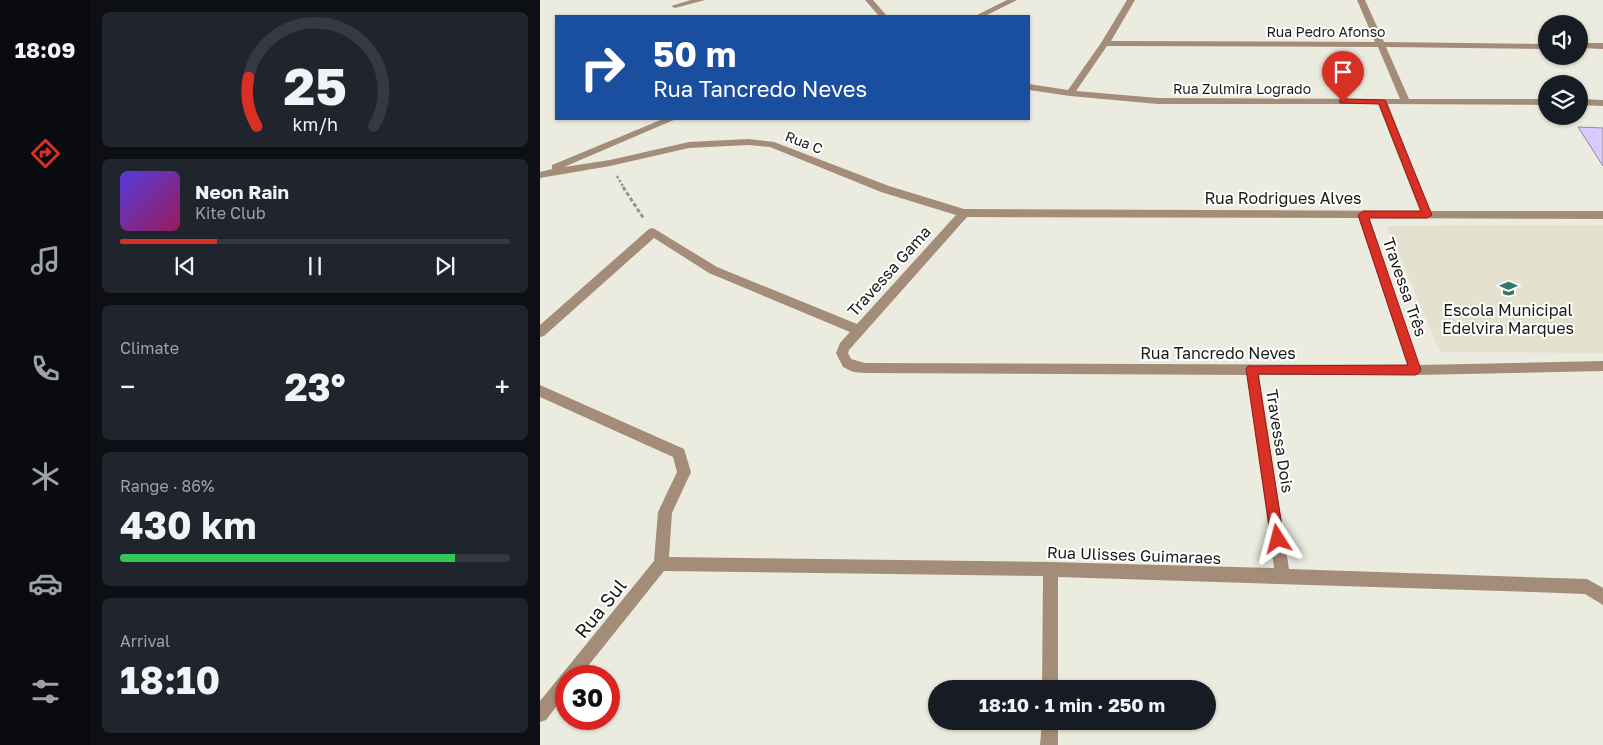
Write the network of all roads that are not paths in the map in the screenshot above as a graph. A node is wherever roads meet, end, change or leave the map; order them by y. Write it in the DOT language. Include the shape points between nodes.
graph roads {
  1 [pos="701,0"];
  2 [pos="869,0"];
  3 [pos="1012,0"];
  4 [pos="1131,0"];
  5 [pos="1361,0"];
  6 [pos="675,6"];
  7 [pos="882,15"];
  8 [pos="981,15"];
  9 [pos="1105,43"];
  10 [pos="1381,45"];
  11 [pos="1538,46"];
  12 [pos="1588,46"];
  13 [pos="1603,46"];
  14 [pos="1030,87"];
  15 [pos="1070,94"];
  16 [pos="1382,102"];
  17 [pos="1406,102"];
  18 [pos="1538,102"];
  19 [pos="1588,102"];
  20 [pos="1603,102"];
  21 [pos="669,120"];
  22 [pos="540,174"];
  23 [pos="964,213"];
  24 [pos="1363,215"];
  25 [pos="1427,215"];
  26 [pos="1603,215"];
  27 [pos="858,330"];
  28 [pos="540,332"];
  29 [pos="842,353"];
  30 [pos="1603,366"];
  31 [pos="1252,369"];
  32 [pos="1415,370"];
  33 [pos="540,391"];
  34 [pos="661,564"];
  35 [pos="1051,569"];
  36 [pos="1283,577"];
  37 [pos="1603,597"];
  38 [pos="579,665"];
  39 [pos="1050,680"];
  40 [pos="555,695"];
  41 [pos="540,714"];
  42 [pos="1050,730"];
  43 [pos="1049,745"];
  1 -- 6 [label="street"];
  2 -- 7 [label="street"];
  3 -- 8 [label="street"];
  4 -- 9 [label="street"];
  5 -- 10 [label="street"];
  9 -- 10 [label="street, Rua Pedro Afonso"];
  9 -- 15 [label="street"];
  10 -- 11 [label="street, Rua Pedro Afonso"];
  10 -- 17 [label="street"];
  12 -- 13 [label="street"];
  14 -- 15 [label="street, Rua Zulmira Logrado"];
  15 -- 16 [label="street, Rua Zulmira Logrado" via="1158,101"];
  16 -- 17 [label="street, Rua Zulmira Logrado"];
  16 -- 25 [label="street"];
  17 -- 18 [label="street, Rua Zulmira Logrado"];
  19 -- 20 [label="street"];
  21 -- 22 [label="street, Rua C"];
  22 -- 23 [label="street, Rua C" via="689,146 732,142 771,144 885,189"];
  23 -- 24 [label="street, Rua Rodrigues Alves"];
  23 -- 27 [label="street, Travessa Gama"];
  24 -- 25 [label="street, Rua Rodrigues Alves"];
  24 -- 32 [label="street, Travessa Três"];
  25 -- 26 [label="street, Rua Rodrigues Alves"];
  27 -- 28 [label="street" via="713,270 653,232"];
  27 -- 29 [label="street, Travessa Gama"];
  29 -- 31 [label="street, Rua Tancredo Neves" via="851,366 865,368"];
  30 -- 32 [label="street, Rua Tancredo Neves"];
  31 -- 32 [label="street, Rua Tancredo Neves"];
  31 -- 36 [label="street, Travessa Dois"];
  33 -- 34 [label="street" via="679,453 684,472 665,512"];
  34 -- 35 [label="street, Rua Ulisses Guimaraes"];
  34 -- 38 [label="street, Rua Sul"];
  35 -- 36 [label="street, Rua Ulisses Guimaraes"];
  35 -- 39 [label="street"];
  36 -- 37 [label="street, Rua Ulisses Guimaraes" via="1587,587"];
  40 -- 41 [label="street"];
  42 -- 43 [label="street"];
}
